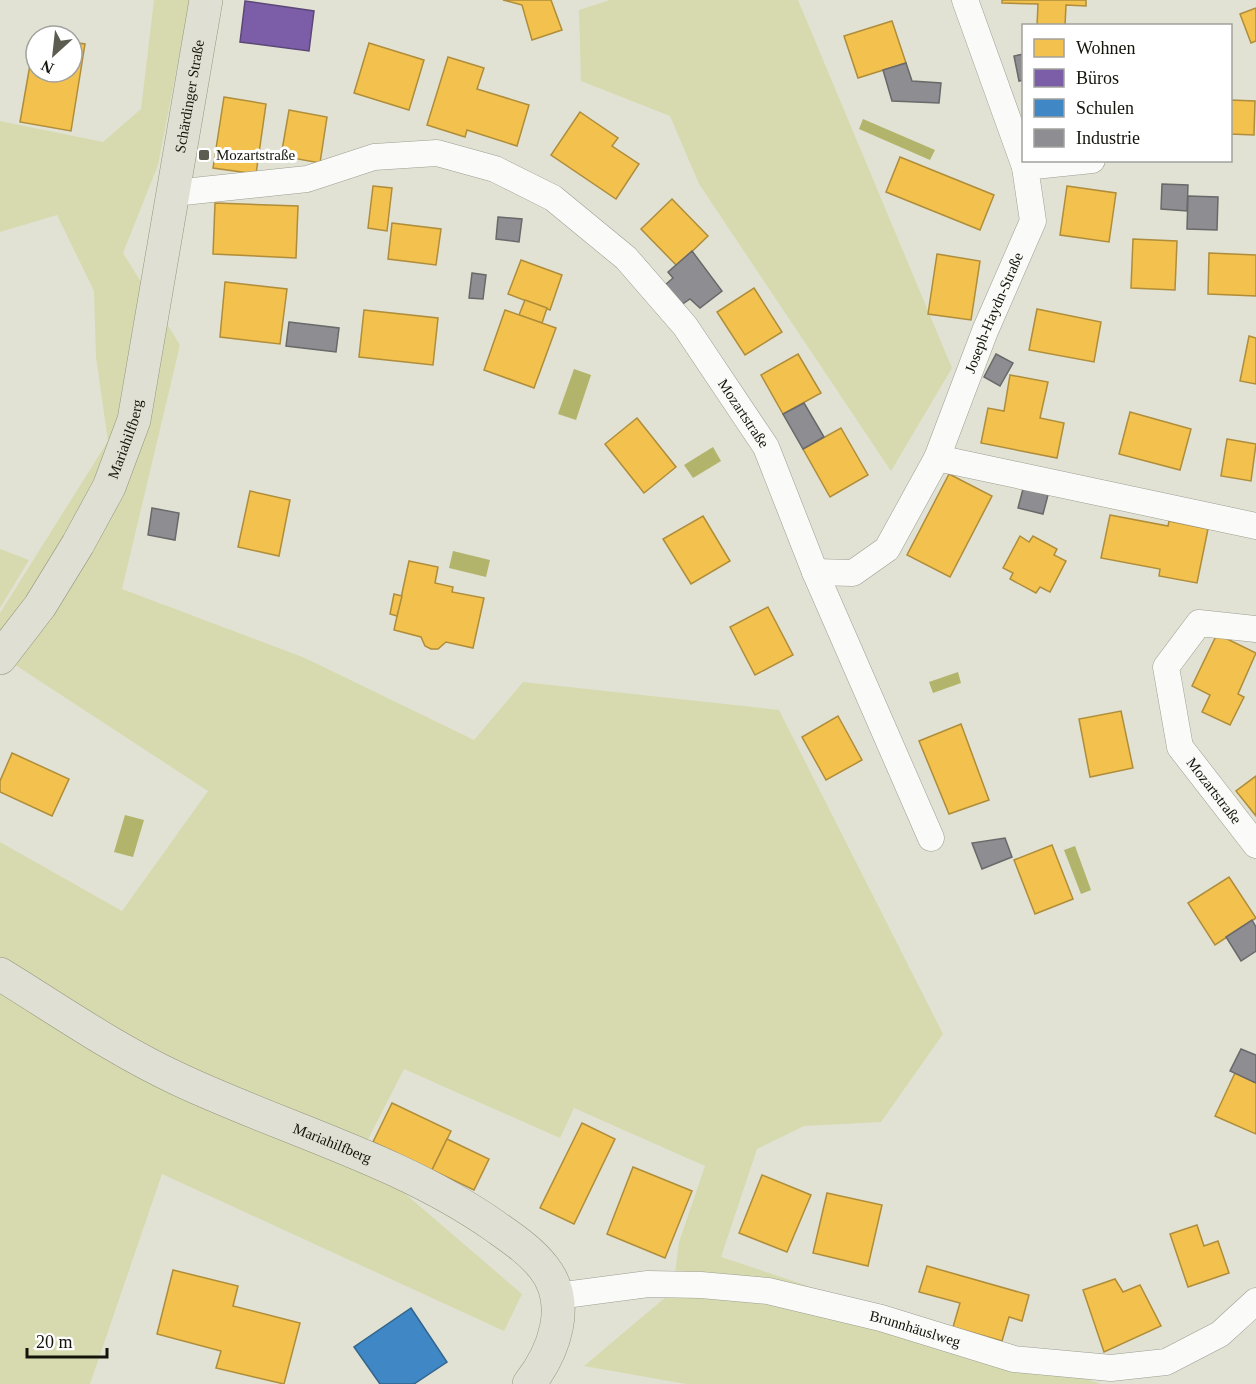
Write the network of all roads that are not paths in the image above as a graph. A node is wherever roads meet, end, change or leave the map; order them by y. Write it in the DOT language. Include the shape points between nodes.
graph roads {
  1 [pos="206,0"];
  2 [pos="965,0"];
  3 [pos="1022,159"];
  4 [pos="1023,162"];
  5 [pos="1073,162"];
  6 [pos="1025,167"];
  7 [pos="174,193"];
  8 [pos="937,458"];
  9 [pos="1256,526"];
  10 [pos="815,572"];
  11 [pos="1256,629"];
  12 [pos="0,658"];
  13 [pos="931,838"];
  14 [pos="1256,845"];
  15 [pos="0,974"];
  16 [pos="556,1296"];
  17 [pos="1256,1300"];
  18 [pos="529,1384"];
  1 -- 7 [label="main road, Schärdinger Straße"];
  2 -- 3 [label="street, Joseph-Haydn-Straße"];
  4 -- 6 [label="street, Joseph-Haydn-Straße"];
  5 -- 6 [label="street"];
  6 -- 8 [label="street, Joseph-Haydn-Straße" via="1033,221 985,331"];
  7 -- 10 [label="street, Mozartstraße" via="307,179 374,157 437,153 495,169 553,198 626,258 685,326 766,447"];
  7 -- 12 [label="main road, Mariahilfberg" via="134,420 109,487 40,606"];
  8 -- 9 [label="street"];
  8 -- 10 [label="street" via="887,549 853,573"];
  10 -- 13 [label="street, Mozartstraße"];
  11 -- 14 [label="street, Mozartstraße" via="1199,623 1166,667 1180,747"];
  15 -- 16 [label="main road, Mariahilfberg" via="175,1077 394,1171 463,1205 522,1246 545,1269"];
  16 -- 17 [label="street, Brunnhäuslweg" via="648,1284 768,1291 881,1318 1014,1359 1111,1368 1166,1362 1220,1334"];
  16 -- 18 [label="main road, Mariahilfberg" via="559,1322 554,1344"];
}
